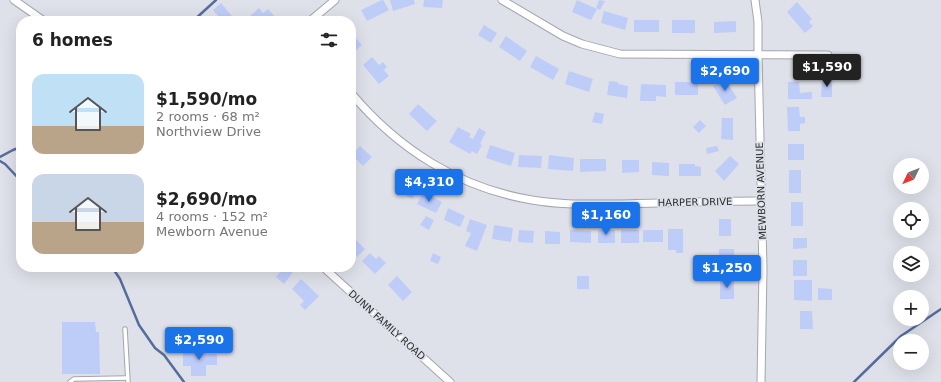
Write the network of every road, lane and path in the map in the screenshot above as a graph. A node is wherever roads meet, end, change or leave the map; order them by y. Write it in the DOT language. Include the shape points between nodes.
graph roads {
  1 [pos="14,0"];
  2 [pos="335,0"];
  3 [pos="502,0"];
  4 [pos="756,0"];
  5 [pos="37,16"];
  6 [pos="316,16"];
  7 [pos="758,54"];
  8 [pos="828,55"];
  9 [pos="356,98"];
  10 [pos="761,201"];
  11 [pos="329,272"];
  12 [pos="125,329"];
  13 [pos="128,380"];
  14 [pos="70,382"];
  15 [pos="450,382"];
  16 [pos="761,382"];
  1 -- 5 [label="street"];
  2 -- 6 [label="street"];
  3 -- 7 [label="street" via="563,36 601,50 620,54"];
  4 -- 7 [label="street, MEWBORN AVENUE"];
  7 -- 8 [label="street"];
  7 -- 10 [label="street, MEWBORN AVENUE"];
  9 -- 10 [label="street, HARPER DRIVE" via="384,128 418,156 460,179 505,195 572,204"];
  10 -- 16 [label="street, MEWBORN AVENUE"];
  11 -- 15 [label="street, DUNN FAMILY ROAD"];
  12 -- 13 [label="lane"];
  13 -- 14 [label="lane" via="74,379"];
}
